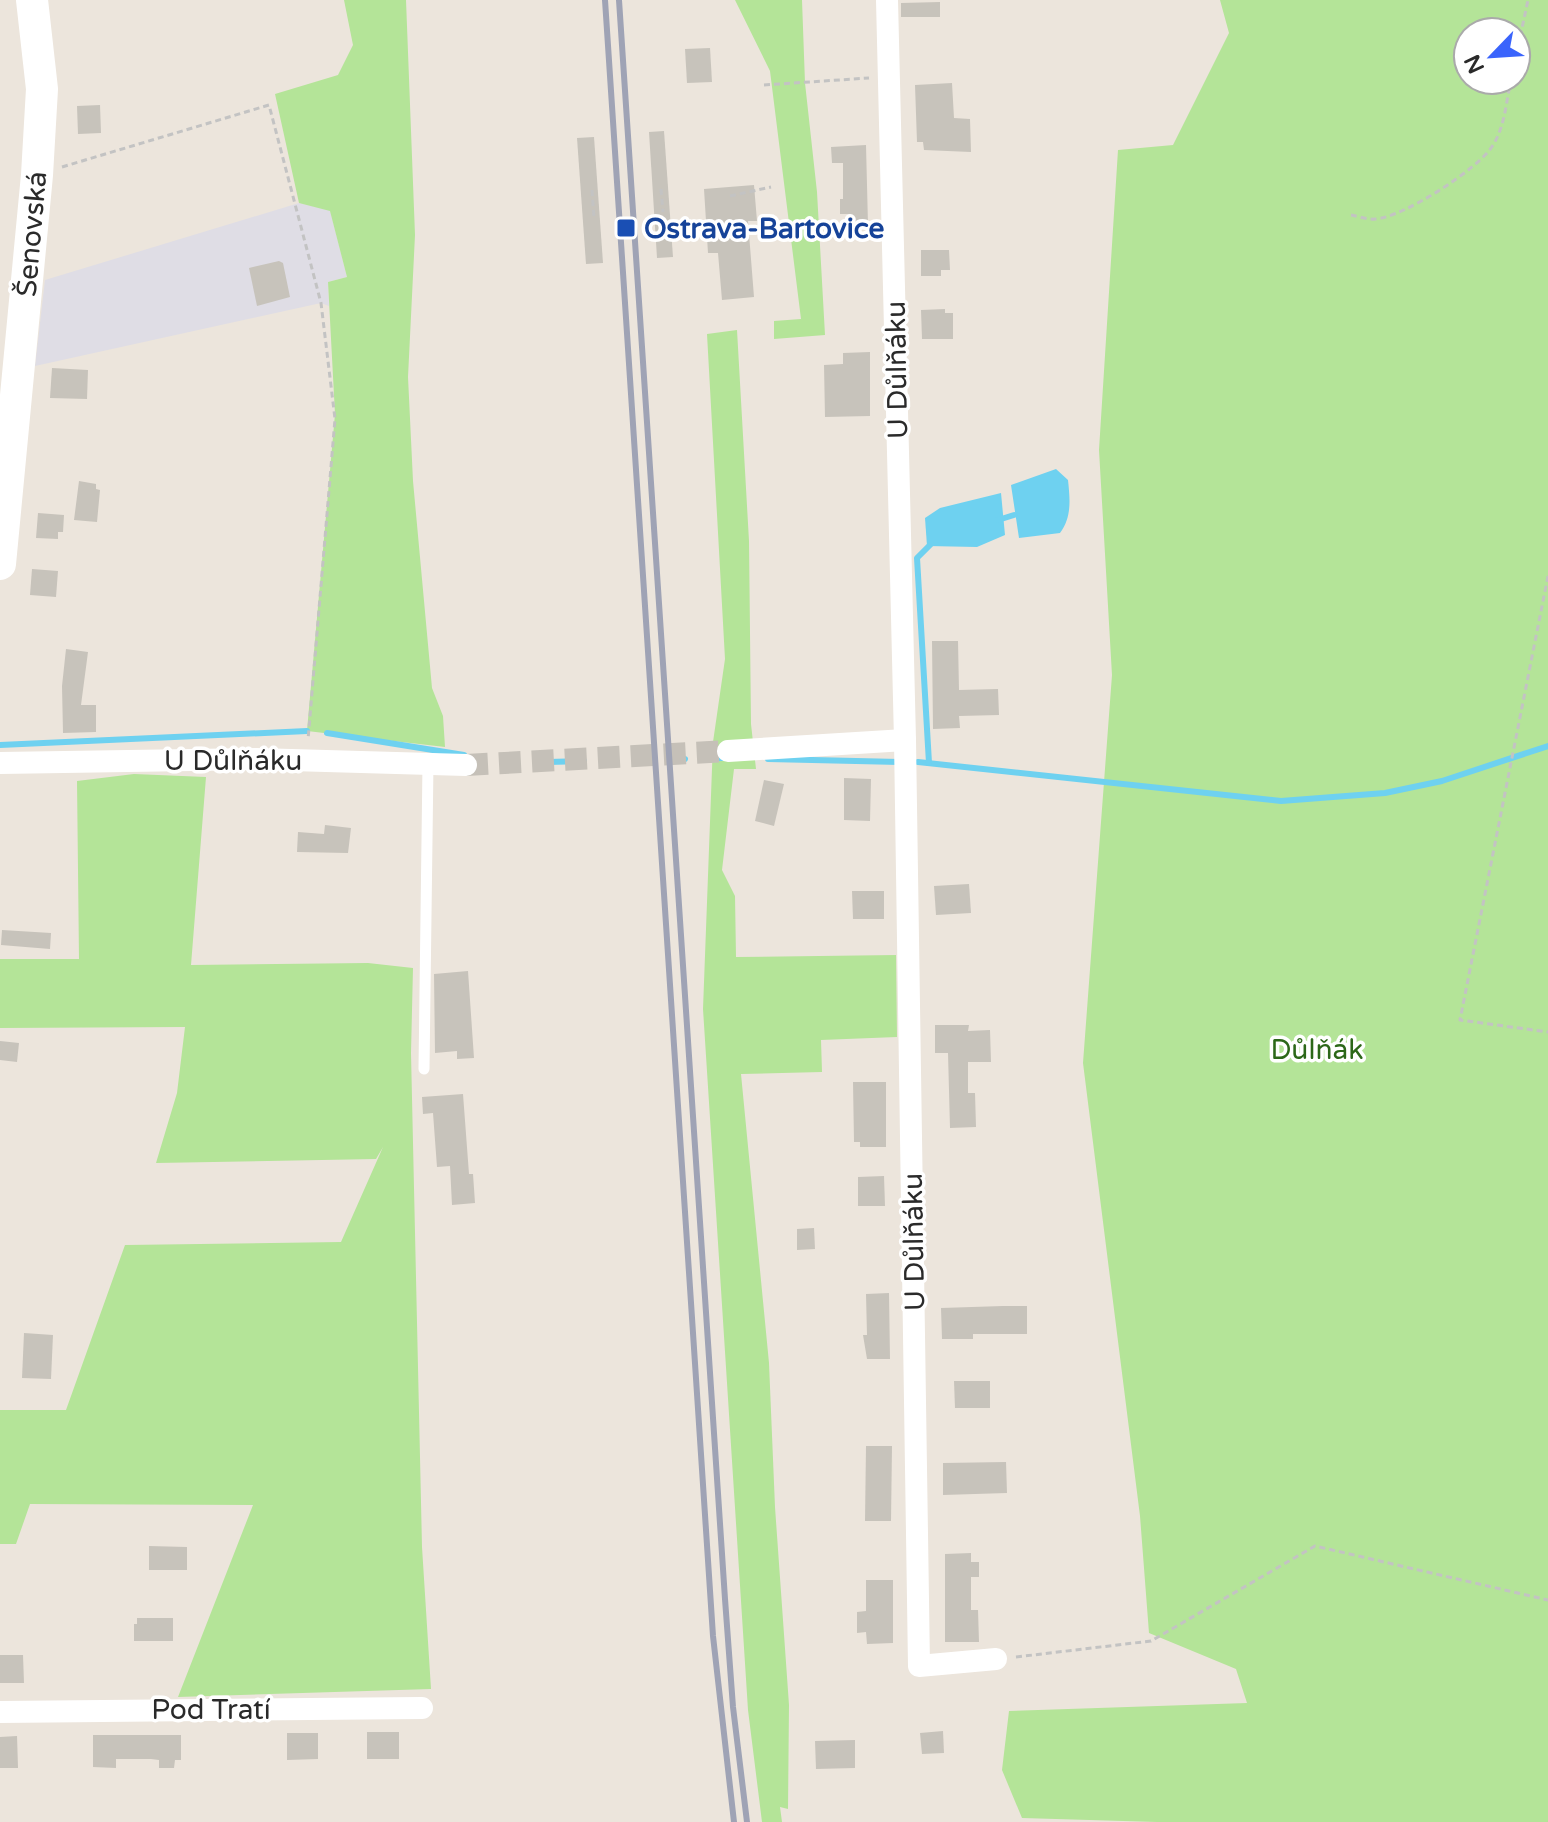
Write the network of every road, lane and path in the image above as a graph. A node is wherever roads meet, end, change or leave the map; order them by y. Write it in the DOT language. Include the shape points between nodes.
graph roads {
  1 [pos="32,0"];
  2 [pos="887,0"];
  3 [pos="889,76"];
  4 [pos="764,85"];
  5 [pos="1507,96"];
  6 [pos="37,175"];
  7 [pos="771,187"];
  8 [pos="661,189"];
  9 [pos="592,190"];
  10 [pos="730,196"];
  11 [pos="663,212"];
  12 [pos="1351,215"];
  13 [pos="594,218"];
  14 [pos="0,564"];
  15 [pos="1548,576"];
  16 [pos="905,740"];
  17 [pos="728,751"];
  18 [pos="307,760"];
  19 [pos="0,763"];
  20 [pos="428,763"];
  21 [pos="466,765"];
  22 [pos="1548,1032"];
  23 [pos="424,1069"];
  24 [pos="1548,1600"];
  25 [pos="996,1659"];
  26 [pos="422,1708"];
  27 [pos="0,1712"];
  1 -- 6 [label="street, Šenovská" via="42,89"];
  2 -- 3 [label="street, U Důlňáku"];
  3 -- 4 [label="path"];
  3 -- 16 [label="street, U Důlňáku"];
  5 -- 12 [label="path" via="1498,134 1473,167 1387,217"];
  6 -- 14 [label="street, Šenovská"];
  6 -- 18 [label="path" via="269,105 321,303 335,419"];
  7 -- 10 [label="path"];
  8 -- 11 [label="path"];
  9 -- 13 [label="path"];
  15 -- 22 [label="path" via="1460,1020"];
  16 -- 17 [label="street"];
  16 -- 25 [label="street, U Důlňáku" via="919,1666"];
  18 -- 19 [label="street, U Důlňáku"];
  18 -- 20 [label="street, U Důlňáku"];
  20 -- 21 [label="street, U Důlňáku"];
  20 -- 23 [label="lane"];
  24 -- 25 [label="path" via="1315,1546 1151,1641"];
  26 -- 27 [label="street, Pod Tratí"];
}
